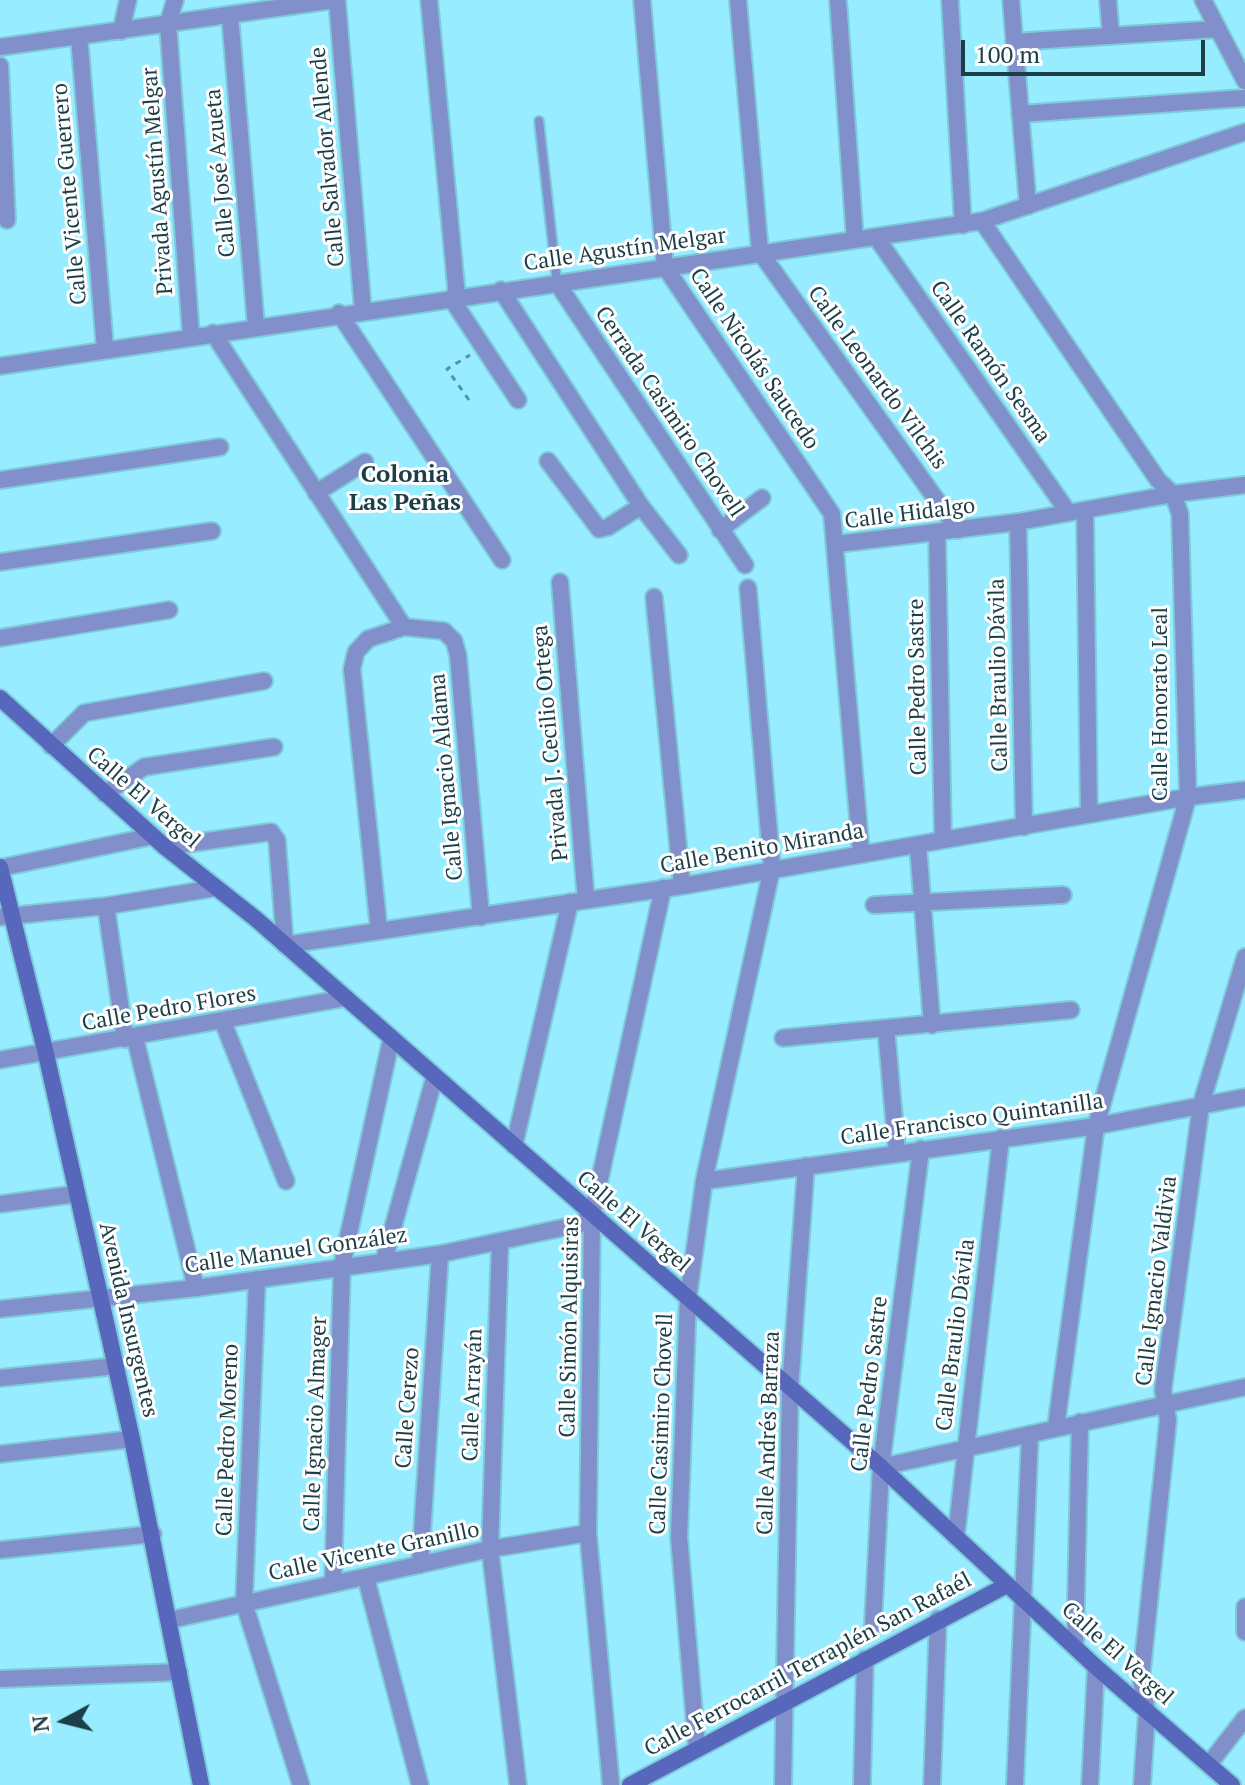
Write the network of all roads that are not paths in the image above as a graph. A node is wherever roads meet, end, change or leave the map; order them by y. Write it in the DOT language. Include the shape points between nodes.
graph roads {
  1 [pos="128,0"];
  2 [pos="175,0"];
  3 [pos="336,0"];
  4 [pos="429,0"];
  5 [pos="642,0"];
  6 [pos="738,0"];
  7 [pos="838,0"];
  8 [pos="950,0"];
  9 [pos="1011,0"];
  10 [pos="1108,0"];
  11 [pos="1203,0"];
  12 [pos="279,4"];
  13 [pos="230,16"];
  14 [pos="168,24"];
  15 [pos="1218,29"];
  16 [pos="121,31"];
  17 [pos="79,36"];
  18 [pos="1111,36"];
  19 [pos="1014,42"];
  20 [pos="0,47"];
  21 [pos="0,66"];
  22 [pos="1242,72"];
  23 [pos="1245,98"];
  24 [pos="1020,114"];
  25 [pos="539,121"];
  26 [pos="1245,132"];
  27 [pos="1028,206"];
  28 [pos="7,220"];
  29 [pos="982,221"];
  30 [pos="963,225"];
  31 [pos="876,237"];
  32 [pos="855,240"];
  33 [pos="760,252"];
  34 [pos="665,267"];
  35 [pos="557,283"];
  36 [pos="501,290"];
  37 [pos="454,298"];
  38 [pos="363,311"];
  39 [pos="339,313"];
  40 [pos="256,326"];
  41 [pos="213,333"];
  42 [pos="191,335"];
  43 [pos="105,348"];
  44 [pos="0,366"];
  45 [pos="518,400"];
  46 [pos="220,447"];
  47 [pos="548,461"];
  48 [pos="365,462"];
  49 [pos="0,480"];
  50 [pos="1245,485"];
  51 [pos="316,493"];
  52 [pos="1173,494"];
  53 [pos="762,498"];
  54 [pos="641,506"];
  55 [pos="1076,511"];
  56 [pos="1018,522"];
  57 [pos="720,530"];
  58 [pos="958,530"];
  59 [pos="212,531"];
  60 [pos="937,533"];
  61 [pos="837,544"];
  62 [pos="679,555"];
  63 [pos="502,560"];
  64 [pos="0,562"];
  65 [pos="745,565"];
  66 [pos="560,582"];
  67 [pos="748,588"];
  68 [pos="654,597"];
  69 [pos="169,610"];
  70 [pos="404,627"];
  71 [pos="0,638"];
  72 [pos="264,681"];
  73 [pos="0,698"];
  74 [pos="51,746"];
  75 [pos="274,747"];
  76 [pos="1245,790"];
  77 [pos="105,794"];
  78 [pos="1188,797"];
  79 [pos="1089,814"];
  80 [pos="1024,827"];
  81 [pos="943,840"];
  82 [pos="159,842"];
  83 [pos="918,846"];
  84 [pos="861,853"];
  85 [pos="0,868"];
  86 [pos="772,868"];
  87 [pos="682,886"];
  88 [pos="215,888"];
  89 [pos="663,888"];
  90 [pos="1063,895"];
  91 [pos="578,901"];
  92 [pos="923,902"];
  93 [pos="874,905"];
  94 [pos="106,906"];
  95 [pos="7,917"];
  96 [pos="481,917"];
  97 [pos="379,931"];
  98 [pos="285,945"];
  99 [pos="1245,957"];
  100 [pos="345,998"];
  101 [pos="1071,1010"];
  102 [pos="223,1022"];
  103 [pos="932,1025"];
  104 [pos="886,1028"];
  105 [pos="130,1038"];
  106 [pos="783,1038"];
  107 [pos="391,1040"];
  108 [pos="46,1054"];
  109 [pos="0,1060"];
  110 [pos="434,1079"];
  111 [pos="1245,1097"];
  112 [pos="1201,1105"];
  113 [pos="1096,1126"];
  114 [pos="1001,1138"];
  115 [pos="514,1146"];
  116 [pos="921,1149"];
  117 [pos="897,1153"];
  118 [pos="806,1166"];
  119 [pos="286,1181"];
  120 [pos="704,1181"];
  121 [pos="76,1194"];
  122 [pos="0,1204"];
  123 [pos="592,1215"];
  124 [pos="500,1242"];
  125 [pos="440,1254"];
  126 [pos="384,1260"];
  127 [pos="342,1265"];
  128 [pos="257,1279"];
  129 [pos="196,1288"];
  130 [pos="100,1299"];
  131 [pos="688,1299"];
  132 [pos="0,1309"];
  133 [pos="116,1366"];
  134 [pos="0,1378"];
  135 [pos="1245,1387"];
  136 [pos="790,1389"];
  137 [pos="1166,1403"];
  138 [pos="1080,1422"];
  139 [pos="1056,1427"];
  140 [pos="1030,1434"];
  141 [pos="132,1439"];
  142 [pos="965,1449"];
  143 [pos="0,1454"];
  144 [pos="881,1467"];
  145 [pos="588,1533"];
  146 [pos="153,1534"];
  147 [pos="956,1537"];
  148 [pos="490,1549"];
  149 [pos="0,1550"];
  150 [pos="420,1565"];
  151 [pos="366,1578"];
  152 [pos="333,1584"];
  153 [pos="1007,1585"];
  154 [pos="1026,1600"];
  155 [pos="244,1603"];
  156 [pos="1245,1607"];
  157 [pos="938,1619"];
  158 [pos="170,1620"];
  159 [pos="873,1625"];
  160 [pos="1245,1632"];
  161 [pos="1075,1647"];
  162 [pos="865,1659"];
  163 [pos="1096,1667"];
  164 [pos="179,1672"];
  165 [pos="0,1679"];
  166 [pos="783,1703"];
  167 [pos="1147,1711"];
  168 [pos="1245,1718"];
  169 [pos="697,1749"];
  170 [pos="1209,1764"];
  171 [pos="188,1785"];
  172 [pos="201,1785"];
  173 [pos="301,1785"];
  174 [pos="420,1785"];
  175 [pos="518,1785"];
  176 [pos="611,1785"];
  177 [pos="630,1785"];
  178 [pos="783,1785"];
  179 [pos="862,1785"];
  180 [pos="932,1785"];
  181 [pos="1015,1785"];
  182 [pos="1090,1785"];
  183 [pos="1142,1785"];
  184 [pos="1232,1785"];
  1 -- 16 [label="street"];
  2 -- 14 [label="street"];
  3 -- 12 [label="street"];
  3 -- 38 [label="street, Calle Salvador Allende"];
  4 -- 37 [label="street"];
  5 -- 34 [label="street, Calle Nicolás Saucedo"];
  6 -- 33 [label="street"];
  7 -- 32 [label="street"];
  8 -- 30 [label="street"];
  9 -- 19 [label="street"];
  10 -- 18 [label="street"];
  11 -- 15 [label="street"];
  12 -- 13 [label="street"];
  13 -- 14 [label="street"];
  13 -- 40 [label="street, Calle José Azueta"];
  14 -- 16 [label="street"];
  14 -- 42 [label="street, Privada Agustín Melgar"];
  15 -- 18 [label="street"];
  15 -- 22 [label="street"];
  16 -- 17 [label="street"];
  17 -- 20 [label="street"];
  17 -- 43 [label="street, Calle Vicente Guerrero"];
  18 -- 19 [label="street"];
  19 -- 24 [label="street"];
  21 -- 28 [label="street"];
  23 -- 24 [label="street"];
  24 -- 27 [label="street"];
  25 -- 35 [label="lane"];
  26 -- 27 [label="street, Calle Agustín Melgar"];
  27 -- 29 [label="street, Calle Agustín Melgar"];
  29 -- 30 [label="street, Calle Agustín Melgar"];
  29 -- 52 [label="street, Calle Honorato Leal" via="1158,480"];
  30 -- 31 [label="street, Calle Agustín Melgar"];
  31 -- 32 [label="street, Calle Agustín Melgar"];
  31 -- 55 [label="street, Calle Ramón Sesma"];
  32 -- 33 [label="street, Calle Agustín Melgar"];
  33 -- 34 [label="street, Calle Agustín Melgar"];
  33 -- 58 [label="street, Calle Leonardo Vilchis"];
  34 -- 35 [label="street, Calle Agustín Melgar"];
  34 -- 61 [label="street, Calle Nicolás Saucedo" via="832,514"];
  35 -- 36 [label="street, Calle Agustín Melgar"];
  35 -- 57 [label="street, Cerrada Casimiro Chovell"];
  36 -- 37 [label="street, Calle Agustín Melgar"];
  36 -- 54 [label="street"];
  37 -- 38 [label="street, Calle Agustín Melgar"];
  37 -- 45 [label="street"];
  38 -- 39 [label="street, Calle Agustín Melgar"];
  39 -- 40 [label="street, Calle Agustín Melgar"];
  39 -- 63 [label="street"];
  40 -- 41 [label="street, Calle Agustín Melgar"];
  41 -- 42 [label="street, Calle Agustín Melgar"];
  41 -- 51 [label="street"];
  42 -- 43 [label="street, Calle Agustín Melgar"];
  43 -- 44 [label="street, Calle Agustín Melgar"];
  46 -- 49 [label="street"];
  47 -- 54 [label="street" via="599,529"];
  48 -- 51 [label="street"];
  50 -- 52 [label="street, Calle Hidalgo"];
  51 -- 70 [label="street"];
  52 -- 55 [label="street, Calle Hidalgo"];
  52 -- 78 [label="street, Calle Honorato Leal" via="1180,514"];
  53 -- 57 [label="street"];
  54 -- 62 [label="street"];
  55 -- 56 [label="street, Calle Hidalgo"];
  55 -- 79 [label="street"];
  56 -- 58 [label="street, Calle Hidalgo"];
  56 -- 80 [label="street, Calle Braulio Dávila"];
  57 -- 65 [label="street, Cerrada Casimiro Chovell"];
  58 -- 60 [label="street, Calle Hidalgo"];
  59 -- 64 [label="street"];
  60 -- 61 [label="street, Calle Hidalgo"];
  60 -- 81 [label="street, Calle Pedro Sastre"];
  61 -- 84 [label="street, Calle Hidalgo"];
  66 -- 91 [label="street, Privada J. Cecilio Ortega"];
  67 -- 86 [label="street"];
  68 -- 87 [label="street"];
  69 -- 71 [label="street"];
  70 -- 96 [label="street, Calle Ignacio Aldama" via="444,631 458,655"];
  70 -- 97 [label="street, Calle Ignacio Aldama" via="368,639 356,652 352,669"];
  72 -- 74 [label="street" via="84,713"];
  73 -- 74 [label="street, Calle El Vergel"];
  74 -- 77 [label="street, Calle El Vergel"];
  75 -- 77 [label="street" via="144,767"];
  76 -- 78 [label="street, Calle Benito Miranda"];
  77 -- 82 [label="street, Calle El Vergel"];
  78 -- 79 [label="street, Calle Benito Miranda"];
  78 -- 113 [label="street, Calle Honorato Leal"];
  79 -- 80 [label="street, Calle Benito Miranda"];
  80 -- 81 [label="street, Calle Benito Miranda"];
  81 -- 83 [label="street, Calle Benito Miranda"];
  82 -- 85 [label="street"];
  82 -- 88 [label="street, Calle El Vergel"];
  82 -- 98 [label="street" via="271,832 277,840"];
  83 -- 84 [label="street, Calle Benito Miranda"];
  83 -- 92 [label="street"];
  84 -- 86 [label="street, Calle Benito Miranda"];
  85 -- 95 [label="street, Avenida Insurgentes"];
  86 -- 87 [label="street, Calle Benito Miranda"];
  86 -- 120 [label="street, Calle Casimiro Chovell"];
  87 -- 89 [label="street, Calle Benito Miranda"];
  88 -- 94 [label="street"];
  88 -- 98 [label="street, Calle El Vergel"];
  89 -- 91 [label="street, Calle Benito Miranda"];
  89 -- 123 [label="street, Calle Simón Alquisiras"];
  90 -- 92 [label="street"];
  91 -- 96 [label="street, Calle Benito Miranda"];
  91 -- 115 [label="street, Privada J. Cecilio Ortega"];
  92 -- 93 [label="street"];
  92 -- 103 [label="street"];
  94 -- 95 [label="street"];
  94 -- 105 [label="street"];
  95 -- 108 [label="street, Avenida Insurgentes"];
  96 -- 97 [label="street, Calle Benito Miranda"];
  97 -- 98 [label="street, Calle Benito Miranda"];
  98 -- 100 [label="street, Calle El Vergel"];
  99 -- 112 [label="street, Calle Ignacio Valdivia"];
  100 -- 102 [label="street, Calle Pedro Flores"];
  100 -- 107 [label="street, Calle El Vergel"];
  101 -- 103 [label="street"];
  102 -- 105 [label="street, Calle Pedro Flores"];
  102 -- 119 [label="street"];
  103 -- 104 [label="street"];
  104 -- 106 [label="street"];
  104 -- 117 [label="street"];
  105 -- 108 [label="street, Calle Pedro Flores"];
  105 -- 129 [label="street"];
  107 -- 110 [label="street, Calle El Vergel"];
  107 -- 127 [label="street, Calle Ignacio Almager"];
  108 -- 109 [label="street, Calle Pedro Flores"];
  108 -- 121 [label="street, Avenida Insurgentes"];
  110 -- 115 [label="street, Calle El Vergel"];
  110 -- 126 [label="street"];
  111 -- 112 [label="street, Calle Francisco Quintanilla"];
  112 -- 113 [label="street, Calle Francisco Quintanilla"];
  112 -- 137 [label="street, Calle Ignacio Valdivia" via="1163,1390"];
  113 -- 114 [label="street, Calle Francisco Quintanilla"];
  113 -- 139 [label="street, Calle Honorato Leal"];
  114 -- 116 [label="street, Calle Francisco Quintanilla"];
  114 -- 142 [label="street, Calle Braulio Dávila"];
  115 -- 123 [label="street, Calle El Vergel"];
  116 -- 117 [label="street, Calle Francisco Quintanilla"];
  116 -- 144 [label="street, Calle Pedro Sastre"];
  117 -- 118 [label="street, Calle Francisco Quintanilla"];
  118 -- 120 [label="street, Calle Francisco Quintanilla"];
  118 -- 136 [label="street, Calle Andrés Barraza"];
  120 -- 131 [label="street, Calle Casimiro Chovell"];
  121 -- 122 [label="street"];
  121 -- 130 [label="street, Avenida Insurgentes"];
  123 -- 124 [label="street, Calle Manuel González" via="580,1224"];
  123 -- 131 [label="street, Calle El Vergel"];
  123 -- 145 [label="street, Calle Simón Alquisiras"];
  124 -- 125 [label="street, Calle Manuel González"];
  124 -- 148 [label="street, Calle Arrayán"];
  125 -- 126 [label="street, Calle Manuel González"];
  125 -- 150 [label="street, Calle Cerezo"];
  126 -- 127 [label="street, Calle Manuel González"];
  127 -- 128 [label="street, Calle Manuel González"];
  127 -- 152 [label="street, Calle Ignacio Almager"];
  128 -- 129 [label="street, Calle Manuel González"];
  128 -- 155 [label="street, Calle Pedro Moreno"];
  129 -- 130 [label="street, Calle Manuel González"];
  130 -- 132 [label="street, Calle Manuel González"];
  130 -- 133 [label="street, Avenida Insurgentes"];
  131 -- 136 [label="street, Calle El Vergel"];
  131 -- 169 [label="street, Calle Casimiro Chovell" via="679,1537"];
  133 -- 134 [label="street"];
  133 -- 141 [label="street, Avenida Insurgentes"];
  135 -- 137 [label="street"];
  136 -- 144 [label="street, Calle El Vergel"];
  136 -- 166 [label="street, Calle Andrés Barraza"];
  137 -- 138 [label="street"];
  137 -- 167 [label="street, Calle Ignacio Valdivia" via="1141,1680"];
  138 -- 139 [label="street"];
  138 -- 161 [label="street"];
  139 -- 140 [label="street"];
  140 -- 142 [label="street"];
  140 -- 154 [label="street"];
  141 -- 143 [label="street"];
  141 -- 146 [label="street, Avenida Insurgentes"];
  142 -- 144 [label="street"];
  142 -- 147 [label="street, Calle Braulio Dávila"];
  144 -- 147 [label="street, Calle El Vergel"];
  144 -- 159 [label="street, Calle Pedro Sastre"];
  145 -- 148 [label="street, Calle Vicente Granillo"];
  145 -- 176 [label="street, Calle Simón Alquisiras"];
  146 -- 149 [label="street"];
  146 -- 158 [label="street, Avenida Insurgentes"];
  147 -- 153 [label="street, Calle El Vergel"];
  148 -- 150 [label="street, Calle Vicente Granillo"];
  148 -- 175 [label="street, Calle Arrayán"];
  150 -- 151 [label="street, Calle Vicente Granillo"];
  151 -- 152 [label="street, Calle Vicente Granillo"];
  151 -- 174 [label="street"];
  152 -- 155 [label="street, Calle Vicente Granillo"];
  153 -- 154 [label="street, Calle El Vergel"];
  153 -- 157 [label="street, Calle Ferrocarril Terraplén San Rafaél"];
  154 -- 161 [label="street, Calle El Vergel"];
  154 -- 181 [label="street"];
  155 -- 158 [label="street, Calle Vicente Granillo"];
  155 -- 173 [label="street, Calle Pedro Moreno"];
  156 -- 160 [label="street"];
  157 -- 162 [label="street, Calle Ferrocarril Terraplén San Rafaél"];
  157 -- 180 [label="street"];
  158 -- 164 [label="street, Avenida Insurgentes"];
  161 -- 163 [label="street, Calle El Vergel"];
  162 -- 166 [label="street, Calle Ferrocarril Terraplén San Rafaél"];
  162 -- 179 [label="street"];
  163 -- 167 [label="street, Calle El Vergel"];
  163 -- 182 [label="street"];
  164 -- 165 [label="street"];
  164 -- 172 [label="street, Avenida Insurgentes"];
  166 -- 169 [label="street, Calle Ferrocarril Terraplén San Rafaél"];
  166 -- 178 [label="street, Calle Andrés Barraza"];
  167 -- 170 [label="street, Calle El Vergel"];
  167 -- 183 [label="street, Calle Ignacio Valdivia"];
  168 -- 170 [label="street"];
  169 -- 177 [label="street, Calle Ferrocarril Terraplén San Rafaél"];
  170 -- 184 [label="street, Calle El Vergel"];
  171 -- 172 [label="street"];
}
